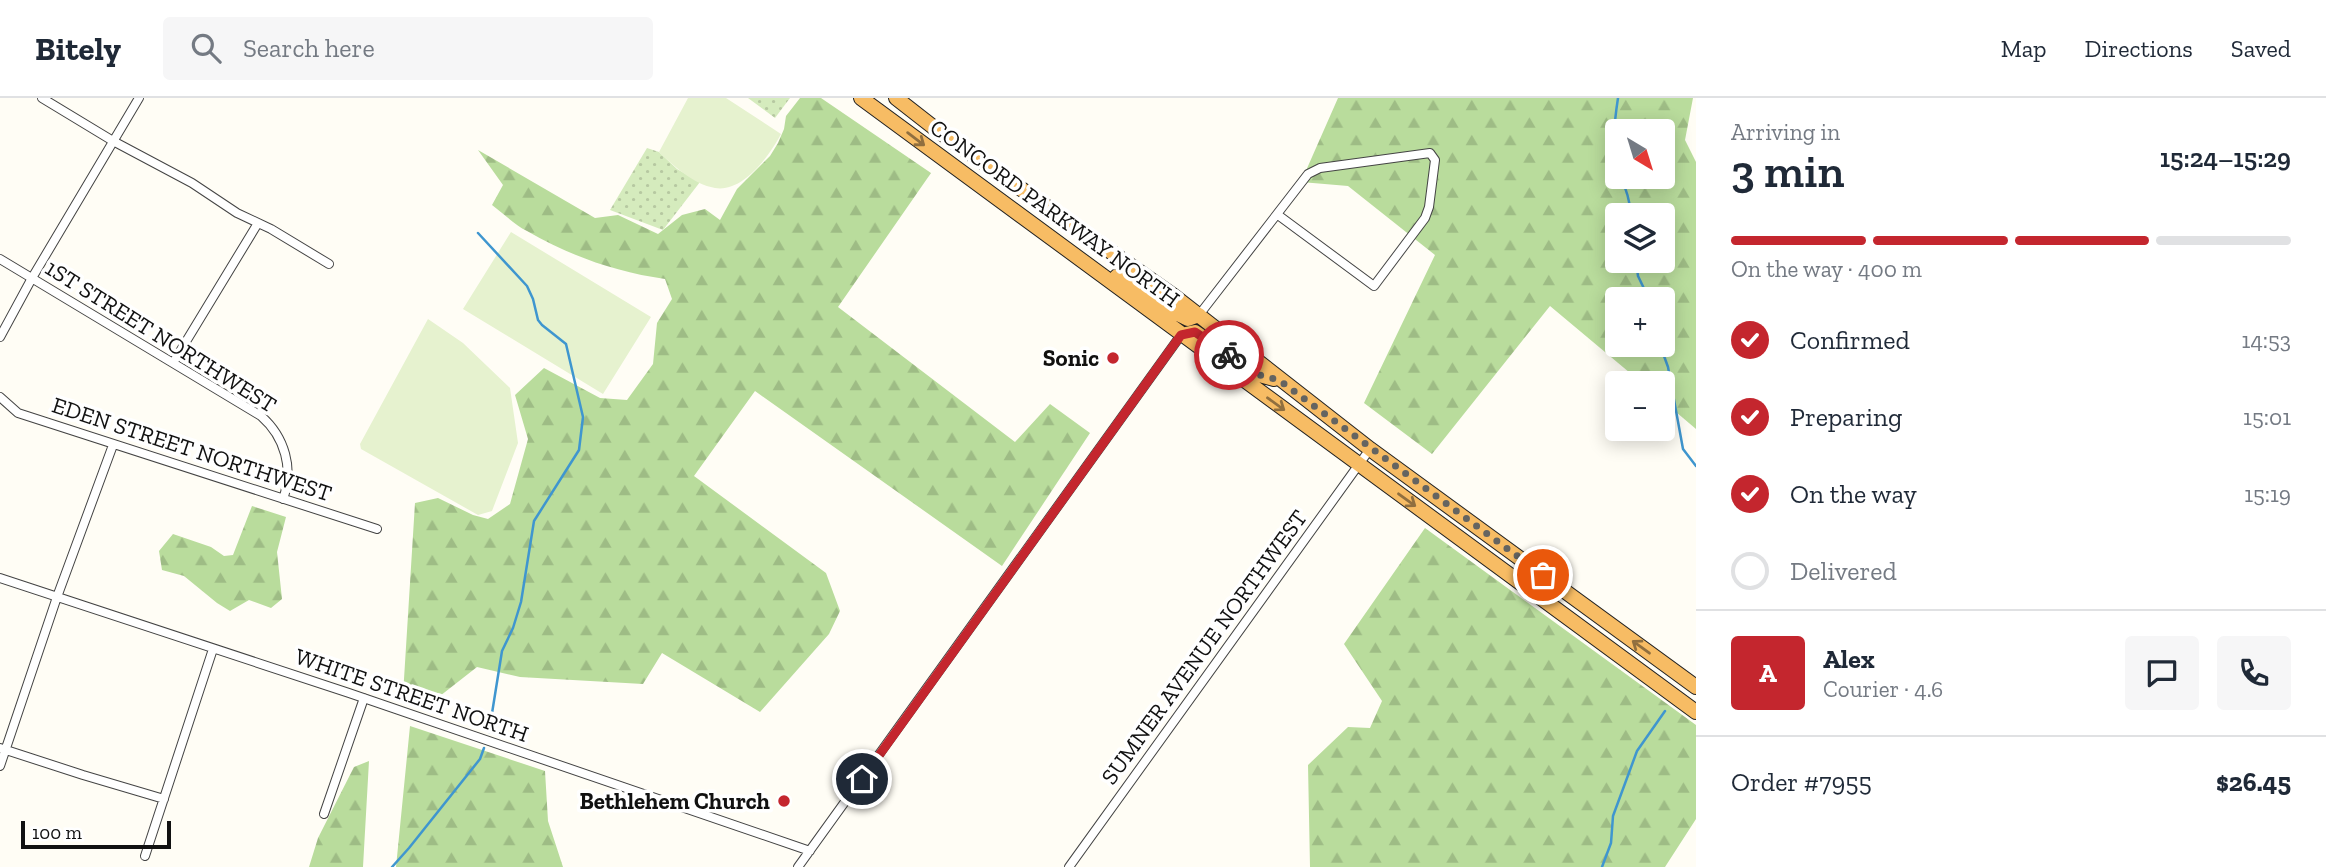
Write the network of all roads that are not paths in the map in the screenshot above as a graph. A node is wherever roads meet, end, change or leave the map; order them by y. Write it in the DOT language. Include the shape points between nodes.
graph roads {
  1 [pos="42,98"];
  2 [pos="139,98"];
  3 [pos="861,98"];
  4 [pos="896,98"];
  5 [pos="113,141"];
  6 [pos="983,162"];
  7 [pos="971,180"];
  8 [pos="1278,215"];
  9 [pos="258,223"];
  10 [pos="1052,240"];
  11 [pos="0,259"];
  12 [pos="329,264"];
  13 [pos="32,278"];
  14 [pos="1199,315"];
  15 [pos="1181,335"];
  16 [pos="0,337"];
  17 [pos="173,363"];
  18 [pos="1279,380"];
  19 [pos="0,397"];
  20 [pos="113,445"];
  21 [pos="1370,449"];
  22 [pos="1359,465"];
  23 [pos="283,499"];
  24 [pos="377,529"];
  25 [pos="0,578"];
  26 [pos="57,597"];
  27 [pos="214,649"];
  28 [pos="1696,687"];
  29 [pos="364,698"];
  30 [pos="1696,712"];
  31 [pos="3,749"];
  32 [pos="0,766"];
  33 [pos="164,799"];
  34 [pos="324,814"];
  35 [pos="810,851"];
  36 [pos="145,856"];
  37 [pos="798,867"];
  38 [pos="1069,867"];
  1 -- 5 [label="street"];
  2 -- 5 [label="street"];
  3 -- 7 [label="highway, CONCORD PARKWAY NORTH, one-way"];
  4 -- 6 [label="highway, CONCORD PARKWAY NORTH"];
  5 -- 9 [label="street"];
  5 -- 13 [label="street"];
  6 -- 7 [label="highway"];
  6 -- 14 [label="highway, CONCORD PARKWAY NORTH"];
  7 -- 10 [label="highway, CONCORD PARKWAY NORTH"];
  8 -- 8 [label="street" via="1374,286 1425,218 1435,160 1430,153 1320,168 1308,174"];
  8 -- 14 [label="street"];
  9 -- 12 [label="street"];
  9 -- 17 [label="street"];
  10 -- 14 [label="highway" via="1101,265 1171,311 1188,319"];
  10 -- 15 [label="highway, CONCORD PARKWAY NORTH"];
  11 -- 13 [label="street, 1ST STREET NORTHWEST"];
  13 -- 16 [label="street"];
  13 -- 17 [label="street, 1ST STREET NORTHWEST"];
  14 -- 18 [label="highway, CONCORD PARKWAY NORTH"];
  15 -- 18 [label="highway" via="1195,332 1256,374"];
  15 -- 22 [label="highway, CONCORD PARKWAY NORTH, one-way"];
  15 -- 35 [label="street"];
  17 -- 23 [label="street, 1ST STREET NORTHWEST" via="272,426 286,454"];
  18 -- 21 [label="highway, CONCORD PARKWAY NORTH"];
  19 -- 20 [label="street, EDEN STREET NORTHWEST" via="18,413"];
  20 -- 23 [label="street, EDEN STREET NORTHWEST"];
  20 -- 26 [label="street"];
  21 -- 22 [label="street, SUMNER AVENUE NORTHWEST"];
  28 -- 21 [label="highway, CONCORD PARKWAY NORTH, one-way"];
  22 -- 30 [label="highway, CONCORD PARKWAY NORTH, one-way"];
  22 -- 38 [label="street, SUMNER AVENUE NORTHWEST"];
  23 -- 24 [label="street, EDEN STREET NORTHWEST"];
  25 -- 26 [label="street, WHITE STREET NORTH"];
  26 -- 27 [label="street, WHITE STREET NORTH"];
  26 -- 31 [label="street"];
  27 -- 29 [label="street, WHITE STREET NORTH"];
  27 -- 33 [label="street"];
  29 -- 34 [label="street"];
  29 -- 35 [label="street, WHITE STREET NORTH"];
  31 -- 32 [label="street"];
  31 -- 33 [label="street"];
  33 -- 36 [label="street"];
  35 -- 37 [label="street"];
}
